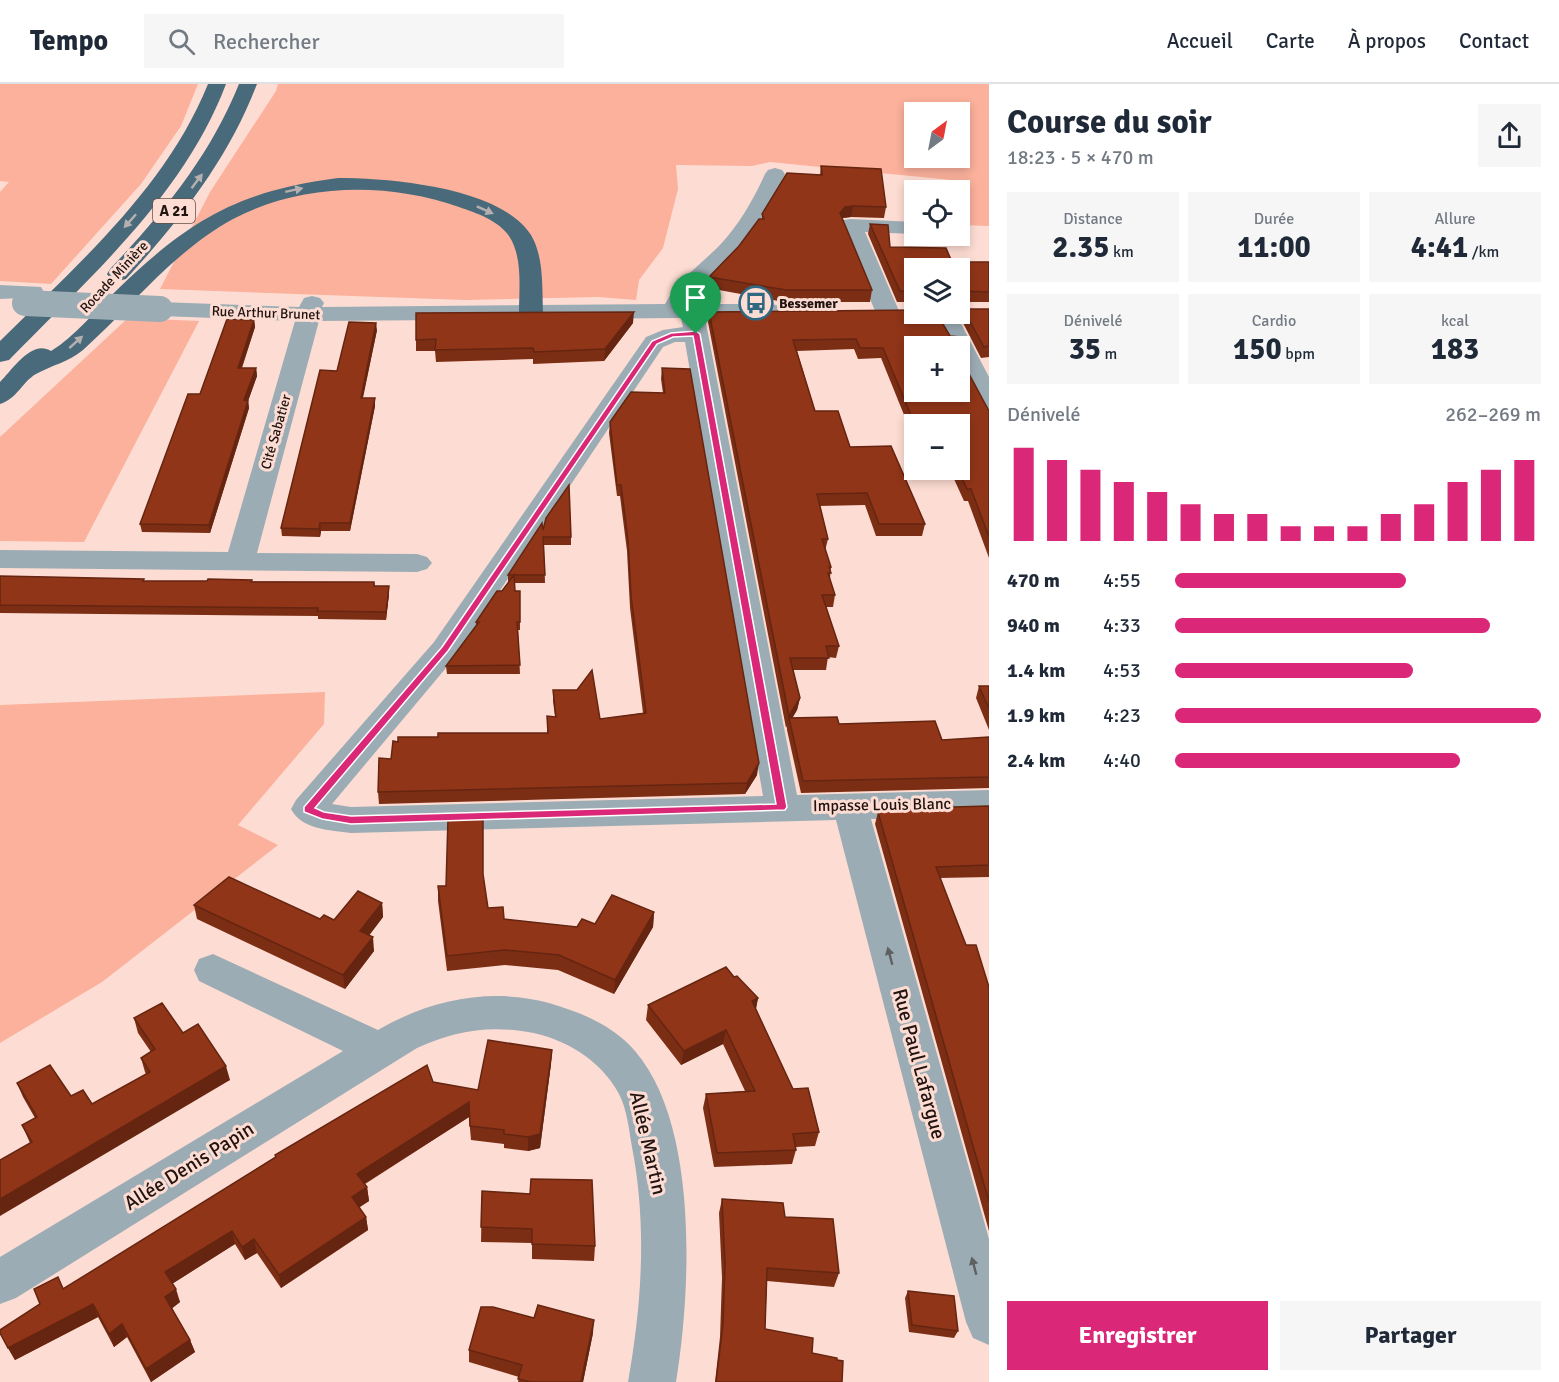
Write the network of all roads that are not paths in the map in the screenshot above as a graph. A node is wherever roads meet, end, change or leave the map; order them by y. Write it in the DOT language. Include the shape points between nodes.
graph roads {
  1 [pos="217,84"];
  2 [pos="248,84"];
  3 [pos="775,174"];
  4 [pos="904,227"];
  5 [pos="0,292"];
  6 [pos="28,296"];
  7 [pos="0,301"];
  8 [pos="310,309"];
  9 [pos="799,311"];
  10 [pos="886,311"];
  11 [pos="531,312"];
  12 [pos="687,319"];
  13 [pos="949,324"];
  14 [pos="0,355"];
  15 [pos="25,370"];
  16 [pos="0,396"];
  17 [pos="989,401"];
  18 [pos="0,559"];
  19 [pos="240,561"];
  20 [pos="417,563"];
  21 [pos="989,803"];
  22 [pos="850,806"];
  23 [pos="782,807"];
  24 [pos="213,970"];
  25 [pos="378,1049"];
  26 [pos="0,1282"];
  27 [pos="989,1322"];
  28 [pos="652,1382"];
  1 -- 14 [label="highway, Rocade Minière / A 21, one-way" via="194,135 148,200"];
  15 -- 2 [label="highway, Rocade Minière / A 21, one-way" via="172,214 217,151"];
  3 -- 12 [label="street" via="746,226 681,294"];
  4 -- 10 [label="street" via="851,225"];
  5 -- 6 [label="street"];
  6 -- 7 [label="street, Rue Arthur Brunet"];
  6 -- 8 [label="street, Rue Arthur Brunet, bridge"];
  8 -- 11 [label="street, Rue Arthur Brunet" via="432,315"];
  8 -- 19 [label="street, Cité Sabatier"];
  9 -- 12 [label="street, Rue Arthur Brunet"];
  11 -- 12 [label="street, Rue Arthur Brunet"];
  15 -- 11 [label="highway, one-way" via="64,353 163,259 208,223 259,199 323,185 371,184 419,190 465,202 501,218 517,231 530,254"];
  12 -- 23 [label="street"];
  12 -- 23 [label="street, Impasse Louis Blanc" via="671,335 654,342 445,649 308,809 322,816 351,820"];
  13 -- 17 [label="street"];
  15 -- 16 [label="highway, Rocade Minière / A 21"];
  18 -- 19 [label="street"];
  19 -- 20 [label="street"];
  21 -- 22 [label="street, Impasse Louis Blanc"];
  22 -- 23 [label="street, Impasse Louis Blanc"];
  27 -- 22 [label="street, Rue Paul Lafargue, one-way"];
  24 -- 25 [label="street"];
  25 -- 26 [label="street, Allée Denis Papin"];
  25 -- 28 [label="street, Allée Martin" via="421,1028 466,1014 514,1013 561,1023 585,1035 622,1064 644,1103 662,1193 663,1306"];
}
